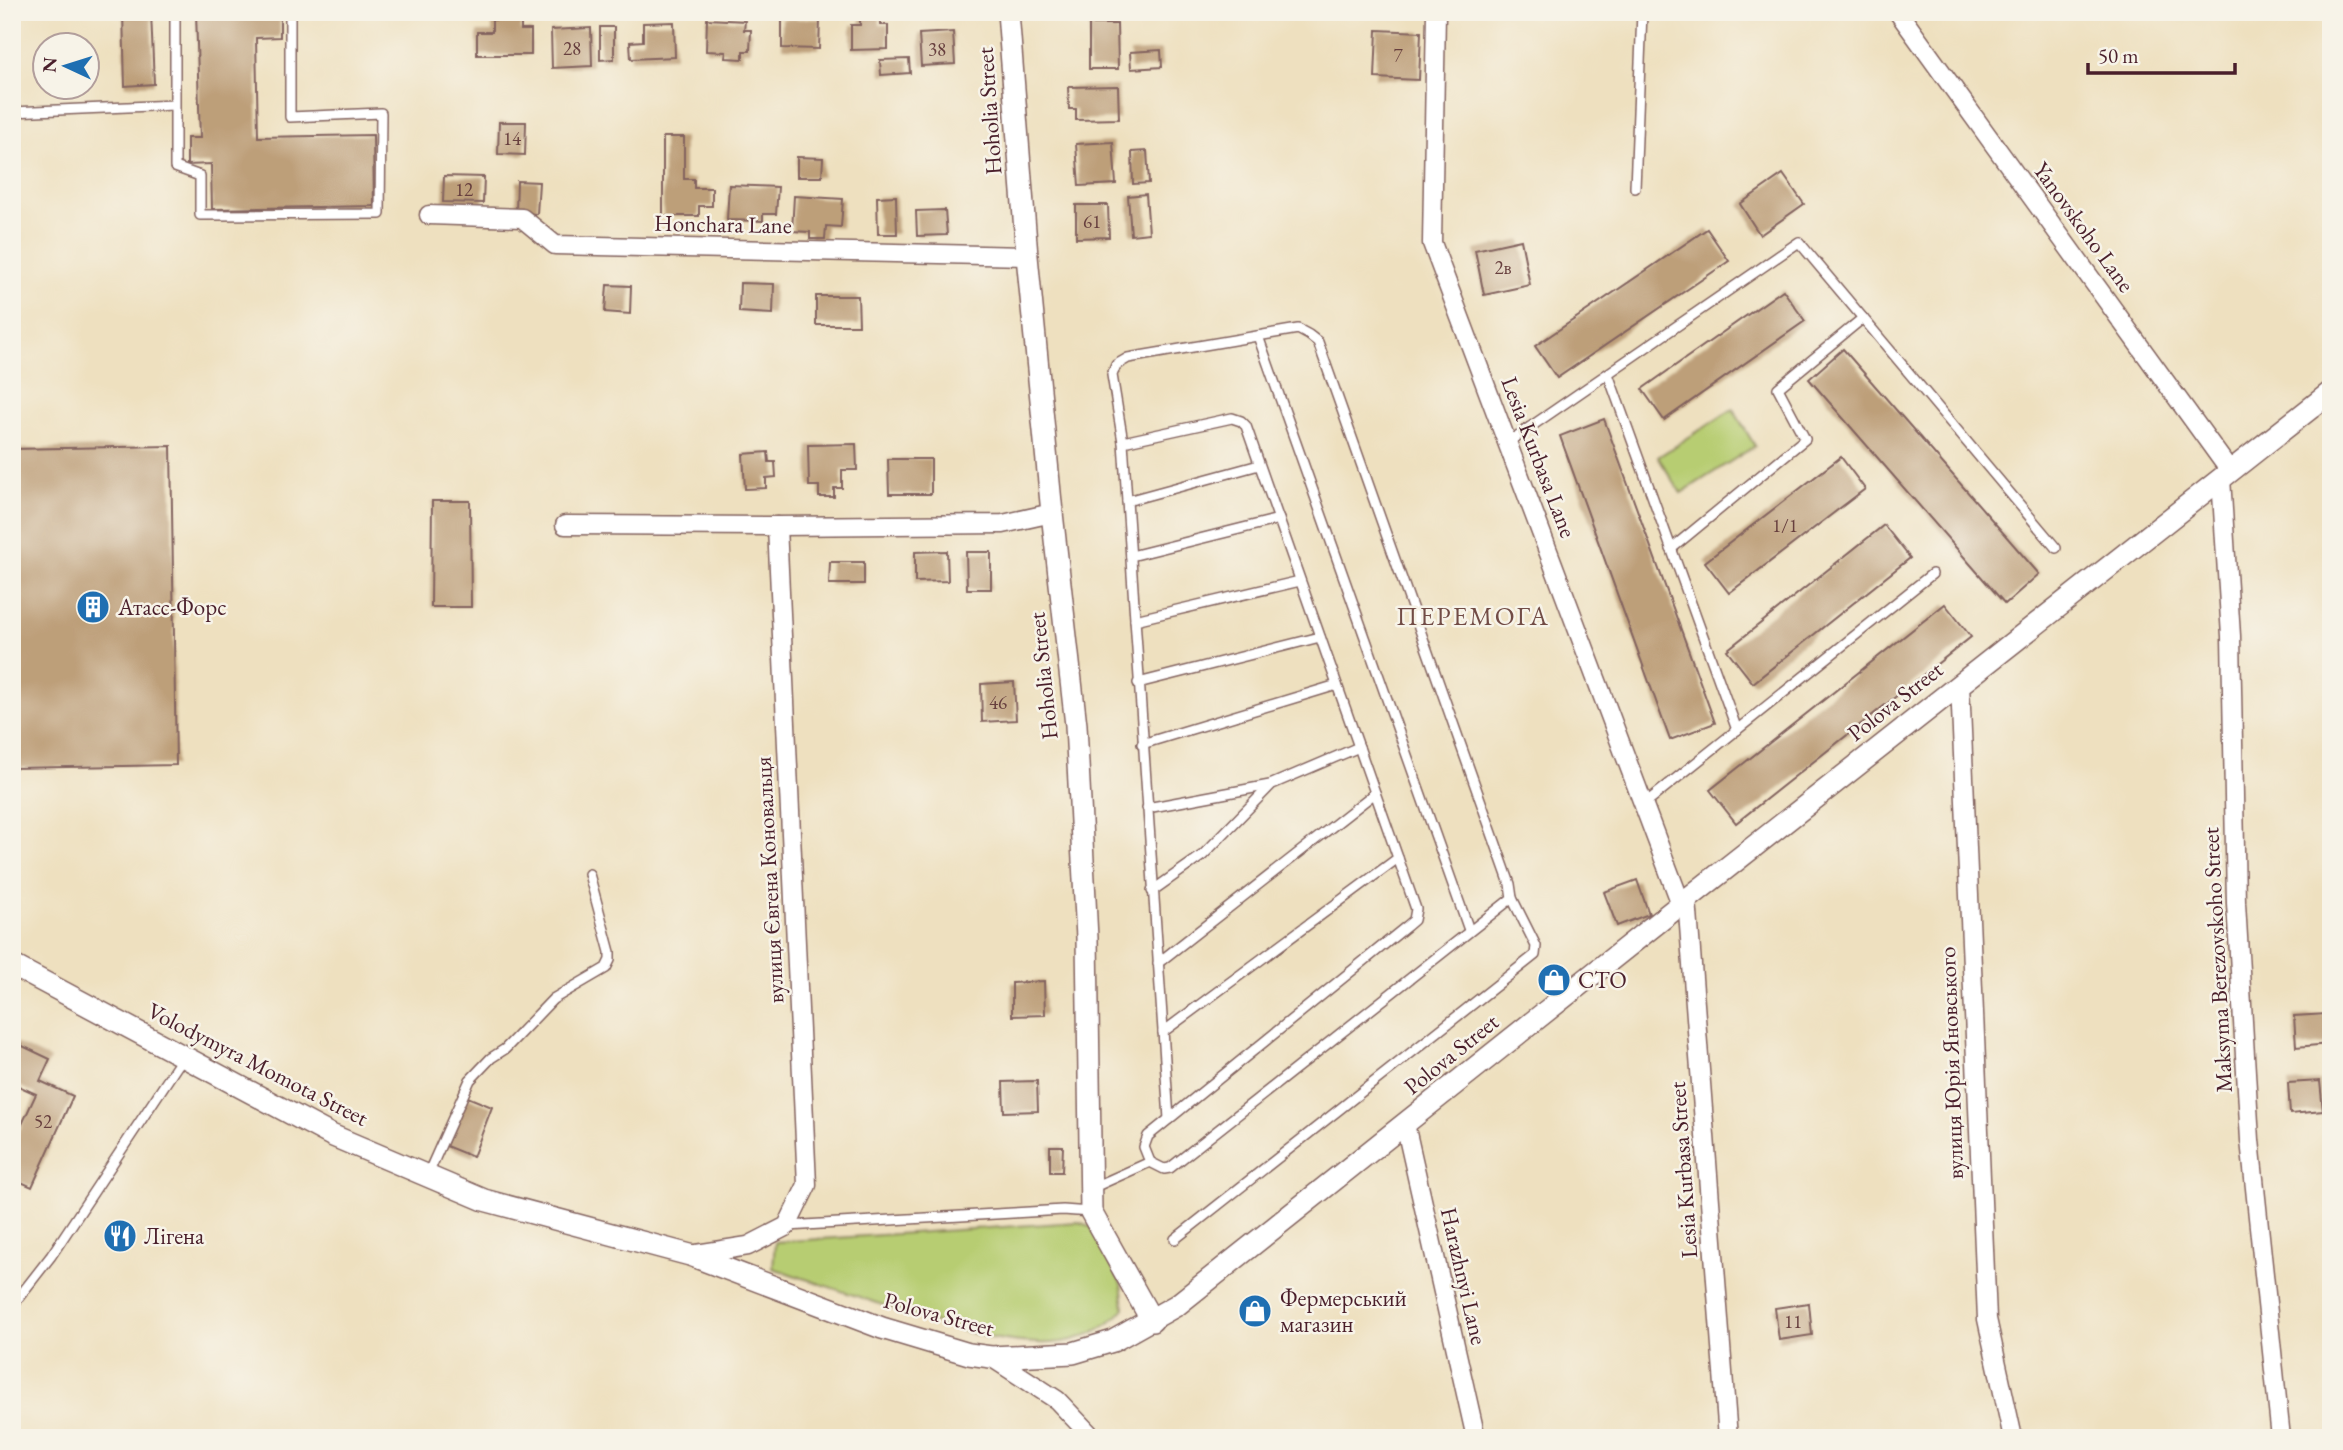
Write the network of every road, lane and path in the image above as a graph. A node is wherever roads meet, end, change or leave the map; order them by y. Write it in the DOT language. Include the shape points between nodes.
graph roads {
  1 [pos="174,12"];
  2 [pos="290,12"];
  3 [pos="1008,12"];
  4 [pos="1436,12"];
  5 [pos="1642,12"];
  6 [pos="1898,12"];
  7 [pos="174,106"];
  8 [pos="12,112"];
  9 [pos="1635,188"];
  10 [pos="429,215"];
  11 [pos="1027,256"];
  12 [pos="1863,318"];
  13 [pos="1258,336"];
  14 [pos="1608,374"];
  15 [pos="2331,392"];
  16 [pos="1124,442"];
  17 [pos="1507,443"];
  18 [pos="1259,465"];
  19 [pos="2225,475"];
  20 [pos="1127,501"];
  21 [pos="1052,513"];
  22 [pos="1279,519"];
  23 [pos="565,525"];
  24 [pos="778,526"];
  25 [pos="2056,548"];
  26 [pos="1671,549"];
  27 [pos="1131,556"];
  28 [pos="1932,574"];
  29 [pos="1300,581"];
  30 [pos="1135,620"];
  31 [pos="1320,636"];
  32 [pos="1138,683"];
  33 [pos="1960,684"];
  34 [pos="1337,685"];
  35 [pos="1737,730"];
  36 [pos="1142,744"];
  37 [pos="1359,747"];
  38 [pos="1270,785"];
  39 [pos="1375,793"];
  40 [pos="1643,805"];
  41 [pos="1147,808"];
  42 [pos="1398,858"];
  43 [pos="589,874"];
  44 [pos="1152,891"];
  45 [pos="1512,898"];
  46 [pos="1684,902"];
  47 [pos="1469,930"];
  48 [pos="1158,963"];
  49 [pos="12,965"];
  50 [pos="1163,1032"];
  51 [pos="184,1056"];
  52 [pos="1169,1119"];
  53 [pos="1405,1124"];
  54 [pos="1150,1162"];
  55 [pos="428,1176"];
  56 [pos="1091,1189"];
  57 [pos="484,1200"];
  58 [pos="1091,1212"];
  59 [pos="787,1226"];
  60 [pos="1175,1239"];
  61 [pos="690,1255"];
  62 [pos="12,1306"];
  63 [pos="1152,1321"];
  64 [pos="991,1357"];
  65 [pos="1093,1438"];
  66 [pos="1476,1438"];
  67 [pos="1728,1438"];
  68 [pos="2013,1438"];
  69 [pos="2281,1438"];
  1 -- 7 [label="lane"];
  2 -- 7 [label="lane" via="290,117 381,113 380,214 200,215 200,176 175,167"];
  3 -- 11 [label="street, Hoholia Street"];
  4 -- 17 [label="street, Lesia Kurbasa Lane" via="1432,243"];
  5 -- 9 [label="lane"];
  6 -- 19 [label="street, Yanovskoho Lane"];
  7 -- 8 [label="lane"];
  10 -- 11 [label="street, Honchara Lane" via="522,218 555,245"];
  11 -- 21 [label="street, Hoholia Street"];
  12 -- 14 [label="lane" via="1798,242"];
  12 -- 25 [label="lane"];
  12 -- 26 [label="lane" via="1778,388 1805,439"];
  13 -- 16 [label="lane" via="1128,358 1115,365 1112,375"];
  13 -- 45 [label="lane" via="1298,329 1318,342"];
  13 -- 47 [label="lane"];
  14 -- 17 [label="lane"];
  14 -- 26 [label="lane"];
  15 -- 19 [label="street, Polova Street"];
  16 -- 18 [label="lane" via="1232,418 1246,426"];
  16 -- 20 [label="lane"];
  17 -- 40 [label="street, Lesia Kurbasa Lane"];
  18 -- 20 [label="lane"];
  18 -- 22 [label="lane"];
  19 -- 33 [label="street, Polova Street"];
  19 -- 69 [label="street, Maksyma Berezovskoho Street" via="2236,903 2249,1126"];
  20 -- 27 [label="lane"];
  21 -- 24 [label="street" via="1003,524"];
  21 -- 56 [label="street, Hoholia Street" via="1076,725 1087,938"];
  22 -- 27 [label="lane"];
  22 -- 29 [label="lane"];
  23 -- 24 [label="street"];
  24 -- 59 [label="street, вулиця Євгена Коновальця" via="807,1185"];
  26 -- 35 [label="lane"];
  27 -- 30 [label="lane"];
  28 -- 35 [label="lane"];
  29 -- 30 [label="lane"];
  29 -- 31 [label="lane"];
  30 -- 32 [label="lane"];
  31 -- 32 [label="lane"];
  31 -- 34 [label="lane"];
  32 -- 36 [label="lane"];
  33 -- 46 [label="street, Polova Street"];
  33 -- 68 [label="street, вулиця Юрія Яновського" via="1987,1319"];
  34 -- 36 [label="lane"];
  34 -- 37 [label="lane"];
  35 -- 40 [label="lane"];
  36 -- 41 [label="lane"];
  37 -- 38 [label="lane"];
  37 -- 39 [label="lane"];
  38 -- 41 [label="lane"];
  38 -- 44 [label="lane" via="1203,855"];
  39 -- 42 [label="lane"];
  39 -- 48 [label="lane"];
  40 -- 46 [label="street, Lesia Kurbasa Lane"];
  41 -- 44 [label="lane"];
  42 -- 50 [label="lane"];
  42 -- 52 [label="lane" via="1416,909 1414,919"];
  43 -- 55 [label="lane" via="610,952 606,968 553,999 470,1080"];
  44 -- 48 [label="lane"];
  45 -- 47 [label="lane"];
  45 -- 60 [label="lane" via="1536,946 1535,955"];
  46 -- 53 [label="street, Polova Street"];
  46 -- 67 [label="street, Lesia Kurbasa Street"];
  47 -- 54 [label="lane" via="1170,1168"];
  48 -- 50 [label="lane"];
  49 -- 51 [label="street, Volodymyra Momota Street"];
  50 -- 52 [label="lane"];
  51 -- 55 [label="street, Volodymyra Momota Street" via="331,1135"];
  51 -- 62 [label="lane" via="51,1256"];
  52 -- 54 [label="lane" via="1148,1136 1144,1147"];
  53 -- 63 [label="street, Polova Street" via="1177,1306"];
  53 -- 66 [label="street, Harazhnyi Lane"];
  54 -- 56 [label="lane"];
  55 -- 57 [label="street, Volodymyra Momota Street"];
  56 -- 58 [label="street, Hoholia Street"];
  57 -- 61 [label="street, Polova Street"];
  58 -- 59 [label="lane"];
  58 -- 63 [label="street, Hoholia Street"];
  59 -- 61 [label="street" via="748,1246"];
  61 -- 64 [label="street, Polova Street" via="882,1328"];
  63 -- 64 [label="street, Polova Street" via="1113,1341 1073,1353"];
  64 -- 65 [label="street" via="1057,1400"];
}
